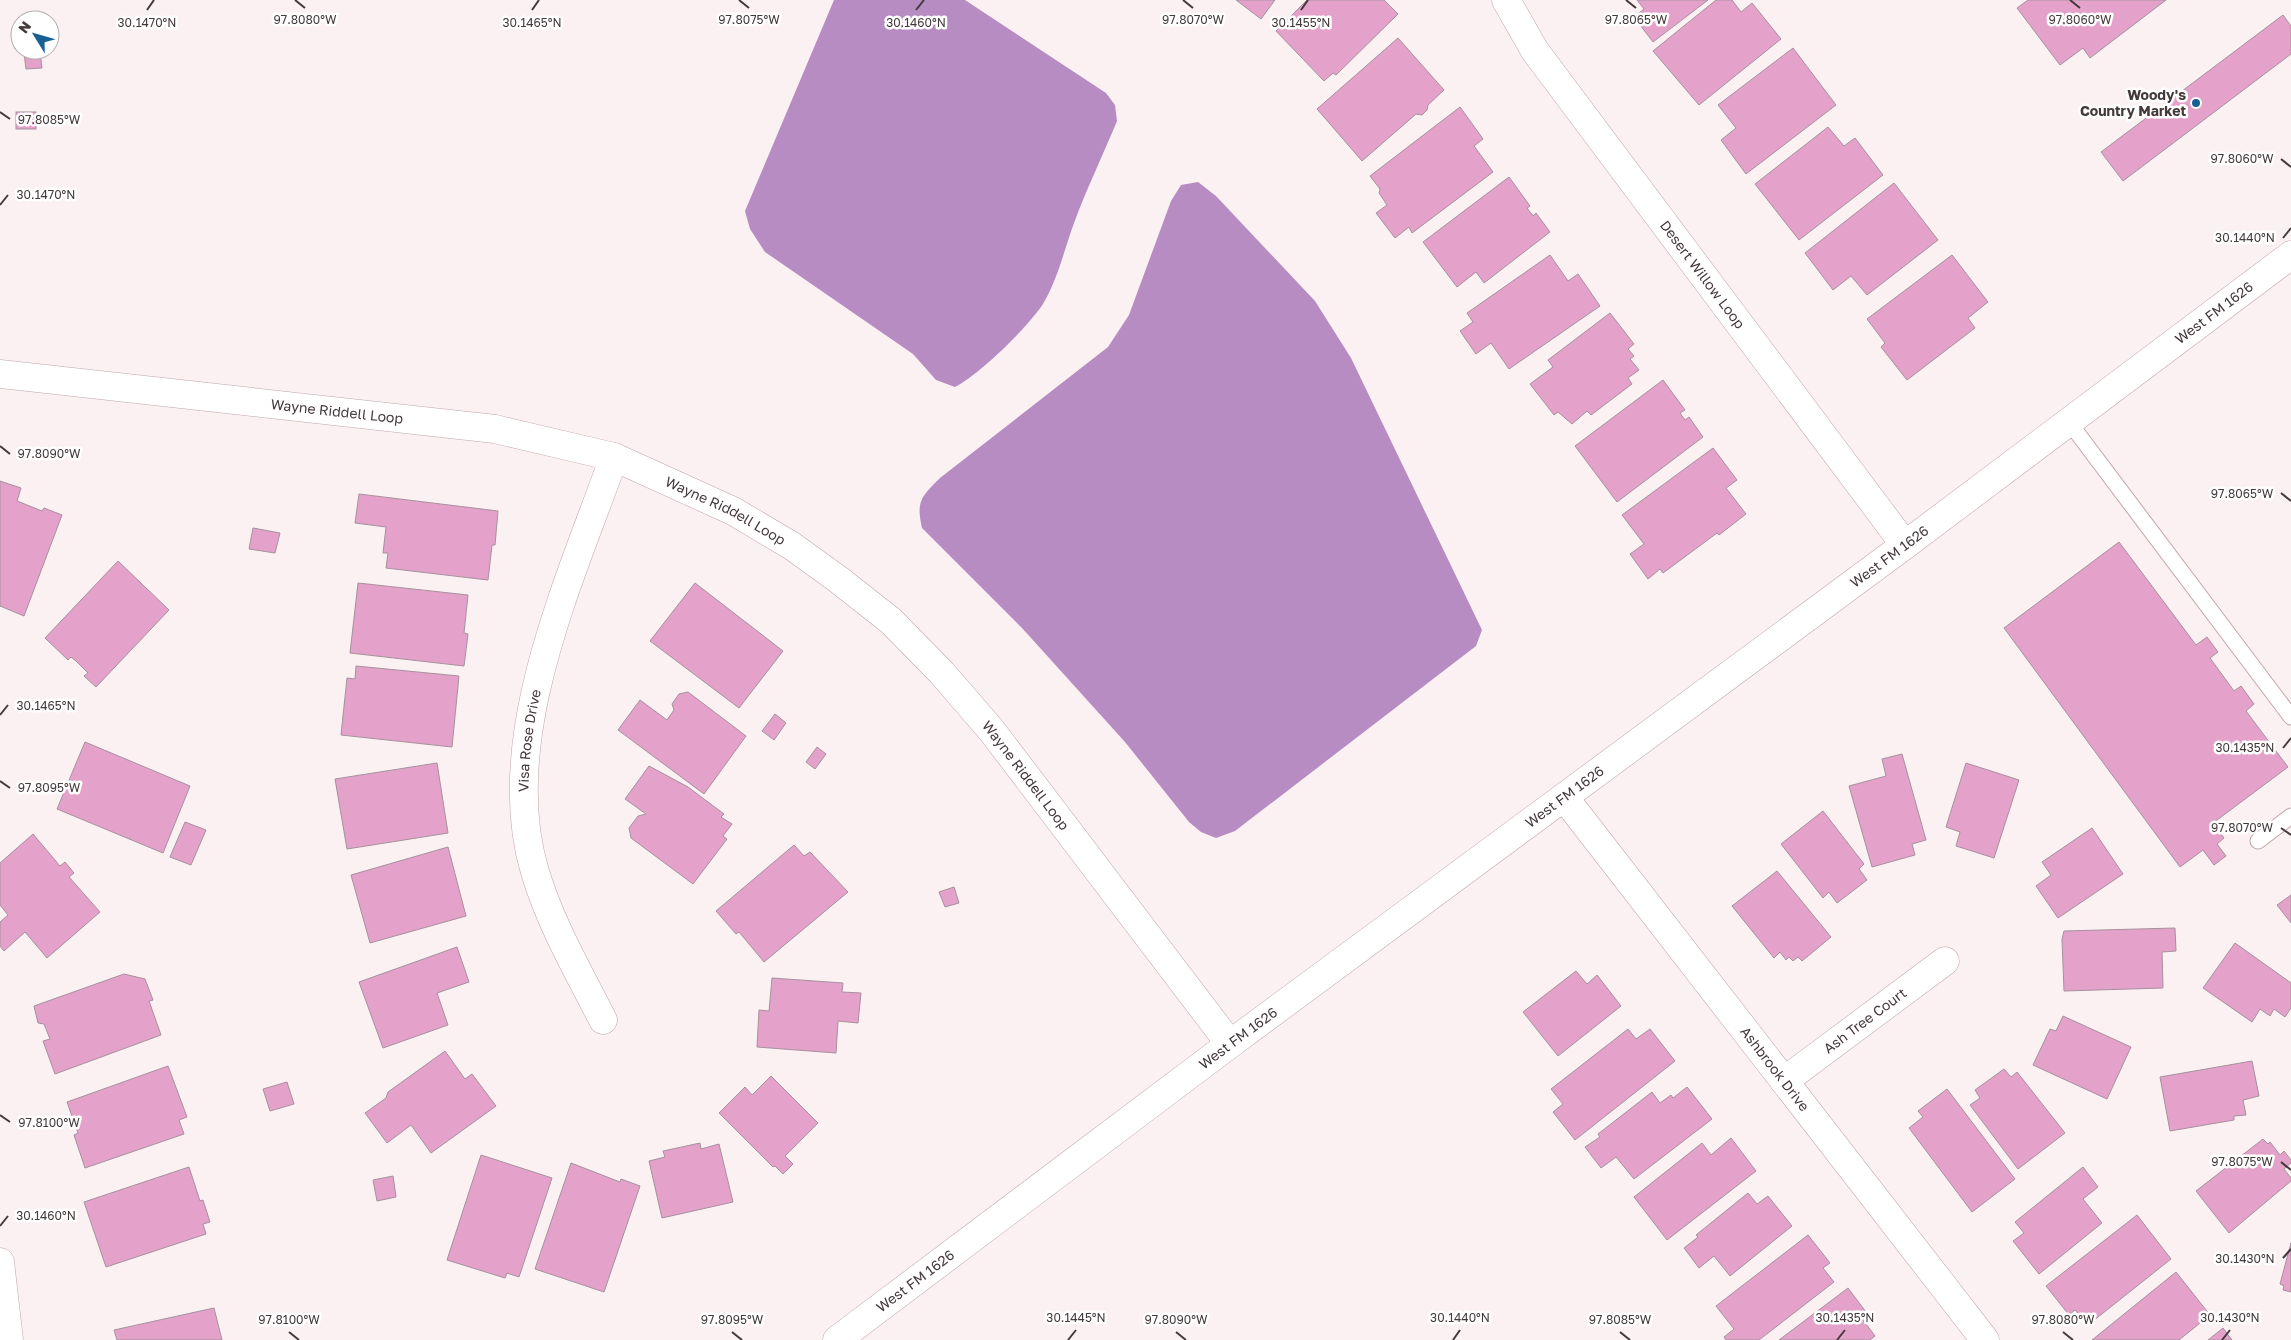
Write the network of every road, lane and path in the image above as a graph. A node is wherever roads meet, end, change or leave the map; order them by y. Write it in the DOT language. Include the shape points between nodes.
graph roads {
  1 [pos="1506,0"];
  2 [pos="2291,254"];
  3 [pos="0,374"];
  4 [pos="2069,422"];
  5 [pos="614,457"];
  6 [pos="1905,544"];
  7 [pos="2291,717"];
  8 [pos="1564,797"];
  9 [pos="2291,816"];
  10 [pos="2258,841"];
  11 [pos="1946,961"];
  12 [pos="603,1020"];
  13 [pos="1230,1044"];
  14 [pos="1784,1082"];
  15 [pos="0,1262"];
  16 [pos="9,1340"];
  17 [pos="837,1340"];
  18 [pos="1986,1340"];
  1 -- 6 [label="street, Desert Willow Loop" via="1535,51"];
  2 -- 4 [label="street, West FM 1626"];
  3 -- 5 [label="street, Wayne Riddell Loop" via="495,429"];
  4 -- 6 [label="street, West FM 1626"];
  4 -- 7 [label="lane"];
  5 -- 12 [label="street, Visa Rose Drive" via="560,607 538,681 530,709 524,768 526,825 535,870 551,918"];
  5 -- 13 [label="street, Wayne Riddell Loop" via="741,516 792,546 891,621 992,731"];
  6 -- 8 [label="street, West FM 1626"];
  8 -- 13 [label="street, West FM 1626"];
  8 -- 14 [label="street, Ashbrook Drive"];
  9 -- 10 [label="lane"];
  11 -- 14 [label="street, Ash Tree Court"];
  13 -- 17 [label="street, West FM 1626"];
  14 -- 18 [label="street, Ashbrook Drive"];
  15 -- 16 [label="street"];
}
